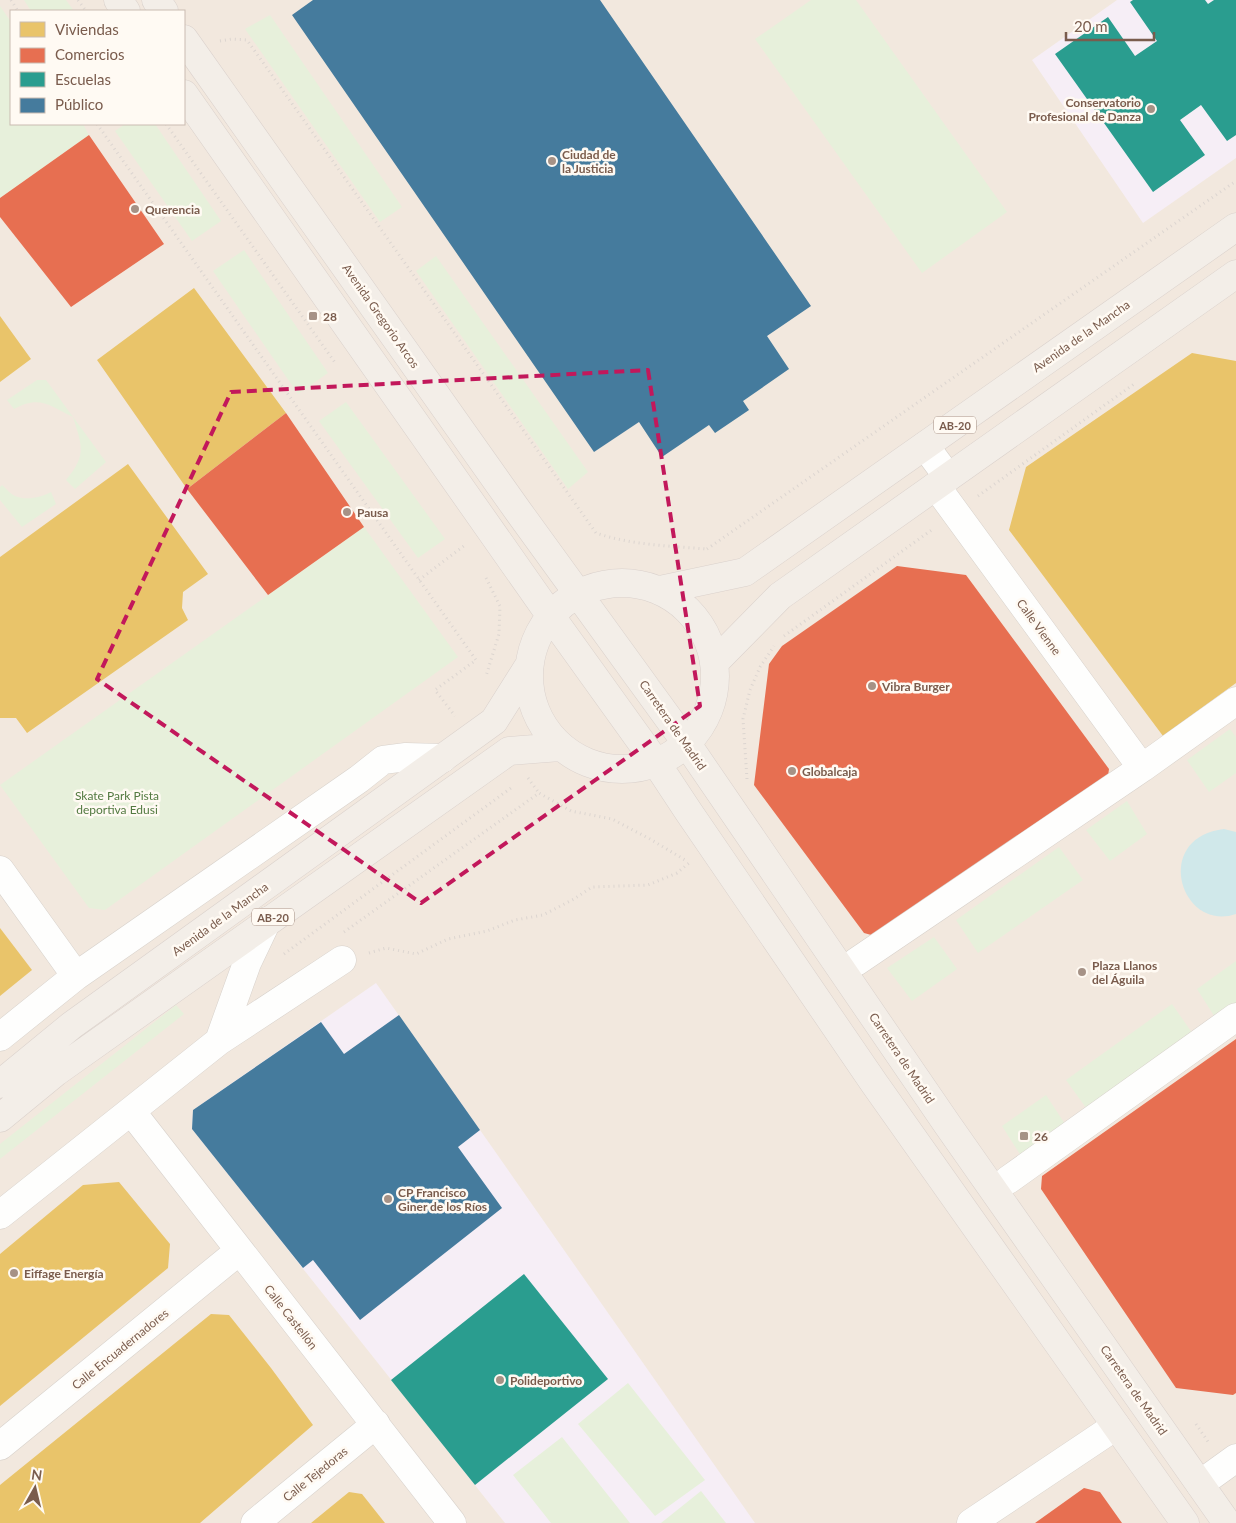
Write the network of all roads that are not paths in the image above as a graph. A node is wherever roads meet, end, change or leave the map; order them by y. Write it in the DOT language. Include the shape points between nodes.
graph roads {
  1 [pos="185,40"];
  2 [pos="185,95"];
  3 [pos="1233,236"];
  4 [pos="1236,274"];
  5 [pos="925,446"];
  6 [pos="942,481"];
  7 [pos="660,590"];
  8 [pos="578,592"];
  9 [pos="550,615"];
  10 [pos="716,662"];
  11 [pos="528,667"];
  12 [pos="1236,701"];
  13 [pos="687,744"];
  14 [pos="560,747"];
  15 [pos="443,758"];
  16 [pos="657,764"];
  17 [pos="1142,768"];
  18 [pos="0,870"];
  19 [pos="267,922"];
  20 [pos="342,960"];
  21 [pos="856,962"];
  22 [pos="76,976"];
  23 [pos="1236,1017"];
  24 [pos="0,1037"];
  25 [pos="220,1041"];
  26 [pos="0,1084"];
  27 [pos="130,1111"];
  28 [pos="0,1118"];
  29 [pos="1008,1180"];
  30 [pos="0,1215"];
  31 [pos="239,1252"];
  32 [pos="376,1424"];
  33 [pos="1116,1426"];
  34 [pos="0,1446"];
  35 [pos="1236,1458"];
  36 [pos="1200,1484"];
  37 [pos="255,1523"];
  38 [pos="452,1523"];
  39 [pos="971,1523"];
  40 [pos="1184,1523"];
  41 [pos="1227,1523"];
  1 -- 8 [label="main road, Avenida Gregorio Arcos"];
  2 -- 9 [label="main road"];
  3 -- 5 [label="main road, Avenida de la Mancha / AB-20"];
  4 -- 6 [label="main road"];
  5 -- 6 [label="street"];
  5 -- 7 [label="main road, Avenida de la Mancha / AB-20" via="745,572"];
  6 -- 10 [label="main road" via="780,596"];
  6 -- 17 [label="street, Calle Vienne"];
  7 -- 8 [label="main road, Avenida de la Mancha" via="619,582"];
  7 -- 10 [label="main road, Avenida de la Mancha" via="697,618"];
  8 -- 9 [label="main road, Avenida de la Mancha"];
  8 -- 13 [label="main road, Carretera de Madrid"];
  9 -- 11 [label="main road, Avenida de la Mancha" via="535,639"];
  9 -- 16 [label="main road"];
  10 -- 13 [label="main road, Avenida de la Mancha" via="712,706"];
  11 -- 14 [label="main road, Avenida de la Mancha" via="534,711"];
  11 -- 15 [label="main road, Avenida de la Mancha / AB-20" via="494,721"];
  12 -- 17 [label="street"];
  13 -- 16 [label="main road, Avenida de la Mancha"];
  13 -- 36 [label="main road, Carretera de Madrid" via="947,1124"];
  14 -- 16 [label="main road, Avenida de la Mancha" via="589,765 623,770"];
  14 -- 19 [label="main road, AB-20" via="509,751"];
  15 -- 22 [label="street" via="383,760"];
  15 -- 26 [label="main road, Avenida de la Mancha / AB-20" via="72,1025"];
  16 -- 33 [label="main road" via="874,1083"];
  17 -- 21 [label="street"];
  18 -- 22 [label="street"];
  19 -- 25 [label="street" via="246,963"];
  19 -- 28 [label="main road, AB-20" via="56,1072"];
  20 -- 25 [label="street"];
  22 -- 24 [label="street"];
  23 -- 29 [label="street"];
  25 -- 27 [label="street"];
  27 -- 30 [label="street"];
  27 -- 31 [label="street, Calle Castellón"];
  31 -- 32 [label="street, Calle Castellón"];
  31 -- 34 [label="street, Calle Encuadernadores"];
  32 -- 37 [label="street, Calle Tejedoras"];
  32 -- 38 [label="street, Calle Castellón"];
  33 -- 39 [label="street"];
  33 -- 40 [label="main road"];
  35 -- 36 [label="street"];
  36 -- 41 [label="main road, Carretera de Madrid"];
}
